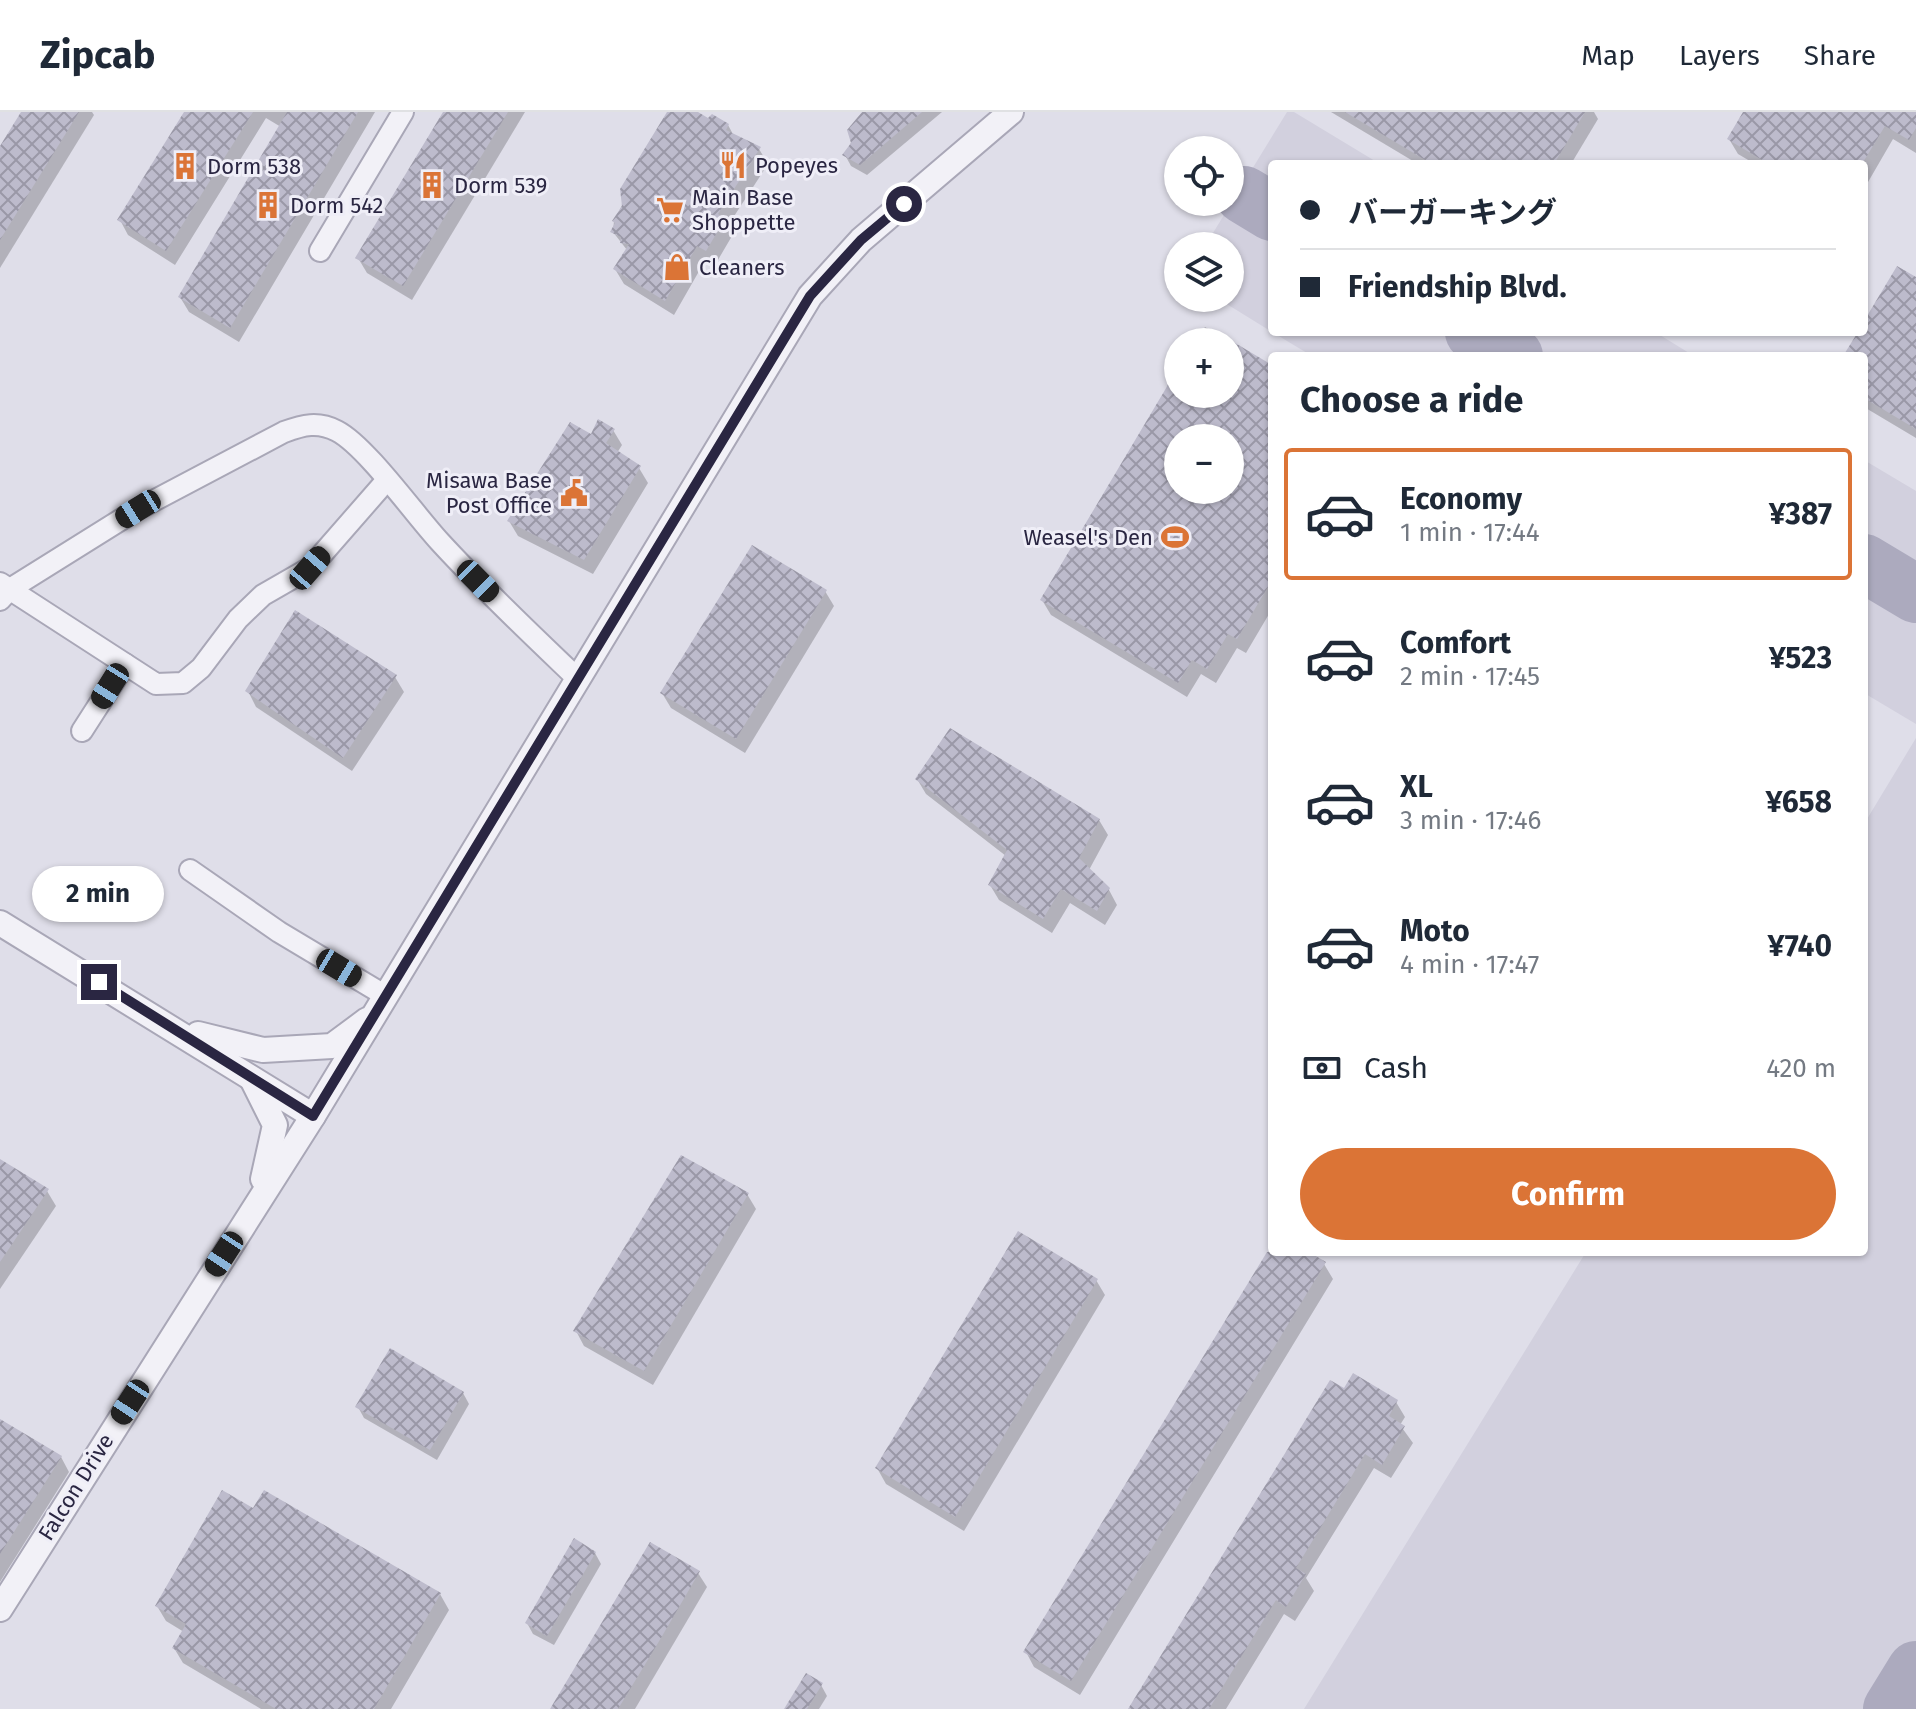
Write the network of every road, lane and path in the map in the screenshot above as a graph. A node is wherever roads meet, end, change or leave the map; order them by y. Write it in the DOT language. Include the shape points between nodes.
graph roads {
  1 [pos="403,112"];
  2 [pos="1011,112"];
  3 [pos="320,251"];
  4 [pos="386,481"];
  5 [pos="3,591"];
  6 [pos="125,664"];
  7 [pos="579,680"];
  8 [pos="82,731"];
  9 [pos="190,870"];
  10 [pos="0,923"];
  11 [pos="381,1004"];
  12 [pos="173,1027"];
  13 [pos="252,1079"];
  14 [pos="313,1116"];
  15 [pos="256,1204"];
  16 [pos="0,1609"];
  1 -- 3 [label="street"];
  2 -- 7 [label="street" via="861,240 810,296"];
  4 -- 5 [label="street" via="339,432 303,425 138,509"];
  4 -- 6 [label="street" via="310,568 263,595 183,683 156,684"];
  4 -- 7 [label="street"];
  5 -- 6 [label="street"];
  6 -- 8 [label="street"];
  7 -- 11 [label="street"];
  9 -- 11 [label="street"];
  10 -- 12 [label="street"];
  11 -- 12 [label="street" via="332,1046 263,1050"];
  11 -- 14 [label="street"];
  12 -- 13 [label="street"];
  13 -- 14 [label="street"];
  13 -- 15 [label="street" via="275,1125"];
  14 -- 15 [label="street, Falcon Drive"];
  15 -- 16 [label="street, Falcon Drive"];
}
